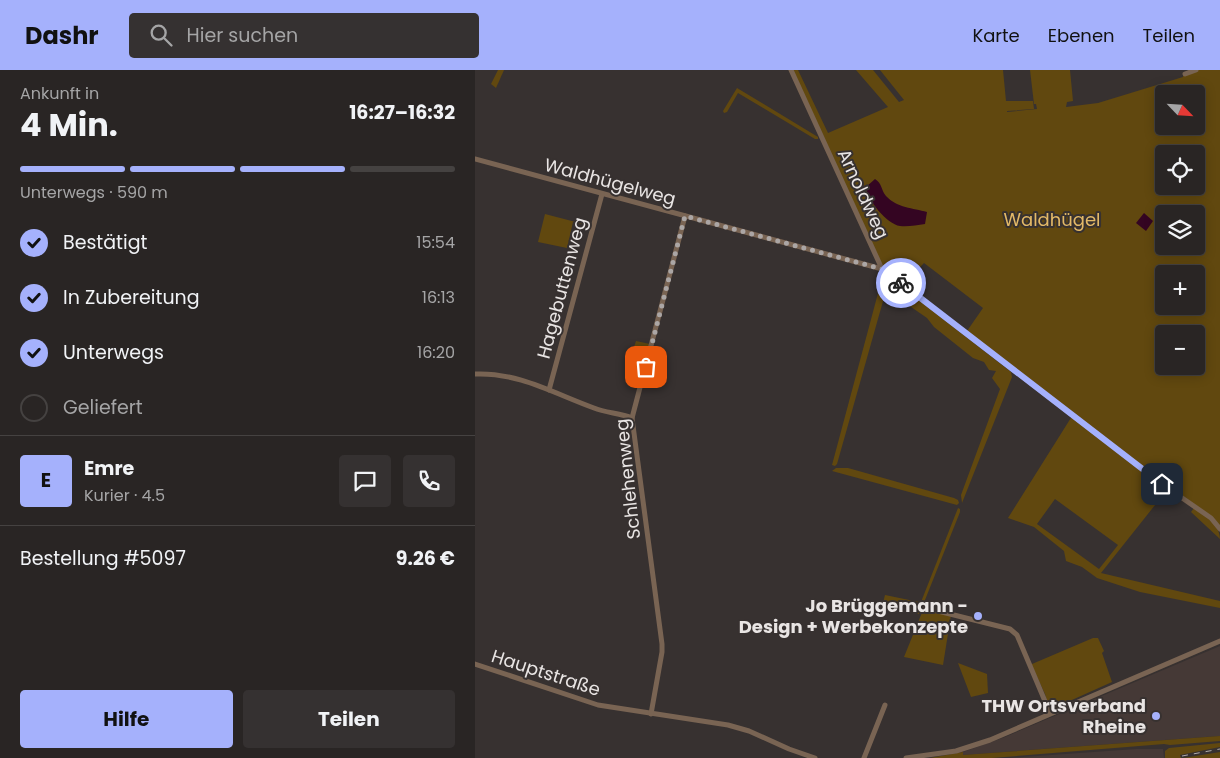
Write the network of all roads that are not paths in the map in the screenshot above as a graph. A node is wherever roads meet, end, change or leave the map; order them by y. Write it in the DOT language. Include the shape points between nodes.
graph roads {
  1 [pos="791,70"];
  2 [pos="1196,70"];
  3 [pos="1185,74"];
  4 [pos="475,159"];
  5 [pos="602,194"];
  6 [pos="685,216"];
  7 [pos="882,269"];
  8 [pos="475,374"];
  9 [pos="549,390"];
  10 [pos="632,418"];
  11 [pos="1220,529"];
  12 [pos="922,607"];
  13 [pos="1220,641"];
  14 [pos="475,664"];
  15 [pos="885,705"];
  16 [pos="1050,713"];
  17 [pos="651,714"];
  18 [pos="815,758"];
  19 [pos="864,758"];
  20 [pos="906,758"];
  1 -- 7 [label="street, Arnoldweg"];
  2 -- 3 [label="street"];
  4 -- 5 [label="street, Waldhügelweg"];
  5 -- 6 [label="street, Waldhügelweg"];
  5 -- 9 [label="street, Hagebuttenweg"];
  6 -- 7 [label="street, Waldhügelweg"];
  6 -- 10 [label="street, Schlehenweg"];
  7 -- 11 [label="street, Arnoldweg" via="1211,518"];
  8 -- 9 [label="street" via="502,375"];
  9 -- 10 [label="street" via="596,409"];
  10 -- 17 [label="street, Schlehenweg" via="662,644"];
  12 -- 16 [label="street" via="1010,629 1017,635"];
  13 -- 16 [label="street"];
  14 -- 17 [label="street, Hauptstraße" via="586,702"];
  15 -- 19 [label="street"];
  16 -- 20 [label="street" via="973,746"];
  17 -- 18 [label="street, Hauptstraße" via="728,725"];
}
